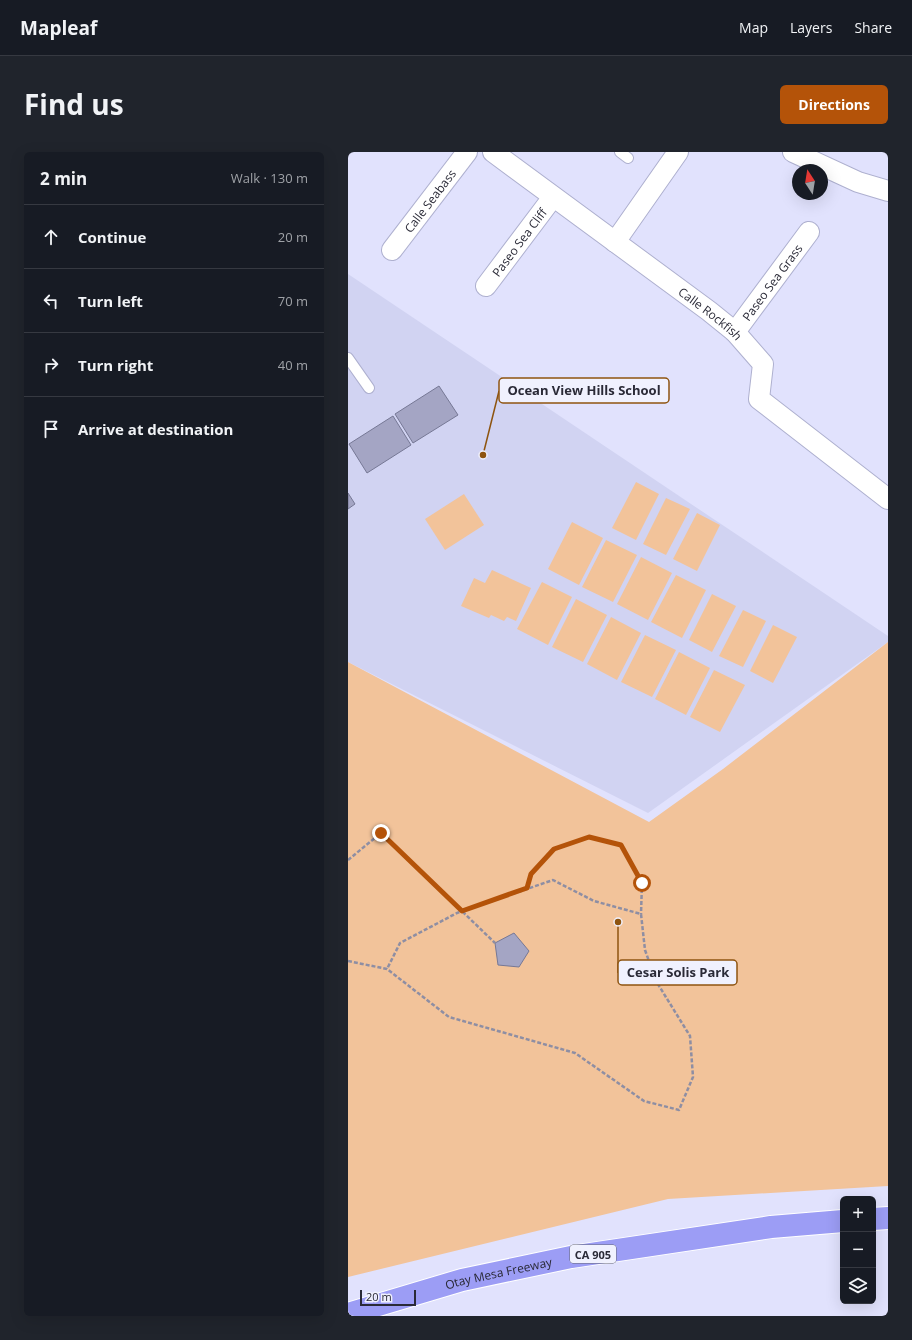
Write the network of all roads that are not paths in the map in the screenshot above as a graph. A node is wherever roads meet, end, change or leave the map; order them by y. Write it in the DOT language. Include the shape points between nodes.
graph roads {
  1 [pos="467,152"];
  2 [pos="493,152"];
  3 [pos="620,152"];
  4 [pos="678,152"];
  5 [pos="793,152"];
  6 [pos="628,158"];
  7 [pos="888,191"];
  8 [pos="553,197"];
  9 [pos="809,232"];
  10 [pos="615,242"];
  11 [pos="392,250"];
  12 [pos="486,286"];
  13 [pos="735,332"];
  14 [pos="348,358"];
  15 [pos="369,388"];
  16 [pos="888,498"];
  17 [pos="888,1218"];
  18 [pos="876,1219"];
  19 [pos="840,1221"];
  20 [pos="348,1314"];
  1 -- 11 [label="street, Calle Seabass"];
  2 -- 8 [label="street, Calle Rockfish"];
  3 -- 6 [label="lane"];
  4 -- 10 [label="street"];
  5 -- 7 [label="street" via="858,182"];
  8 -- 10 [label="street, Calle Rockfish"];
  8 -- 12 [label="street, Paseo Sea Cliff"];
  9 -- 13 [label="street, Paseo Sea Grass"];
  10 -- 13 [label="street, Calle Rockfish"];
  13 -- 16 [label="street, Calle Rockfish" via="763,364 759,399"];
  14 -- 15 [label="lane"];
  17 -- 18 [label="highway"];
  19 -- 20 [label="highway, Otay Mesa Freeway / CA 905" via="770,1227 571,1257 462,1280"];
}
